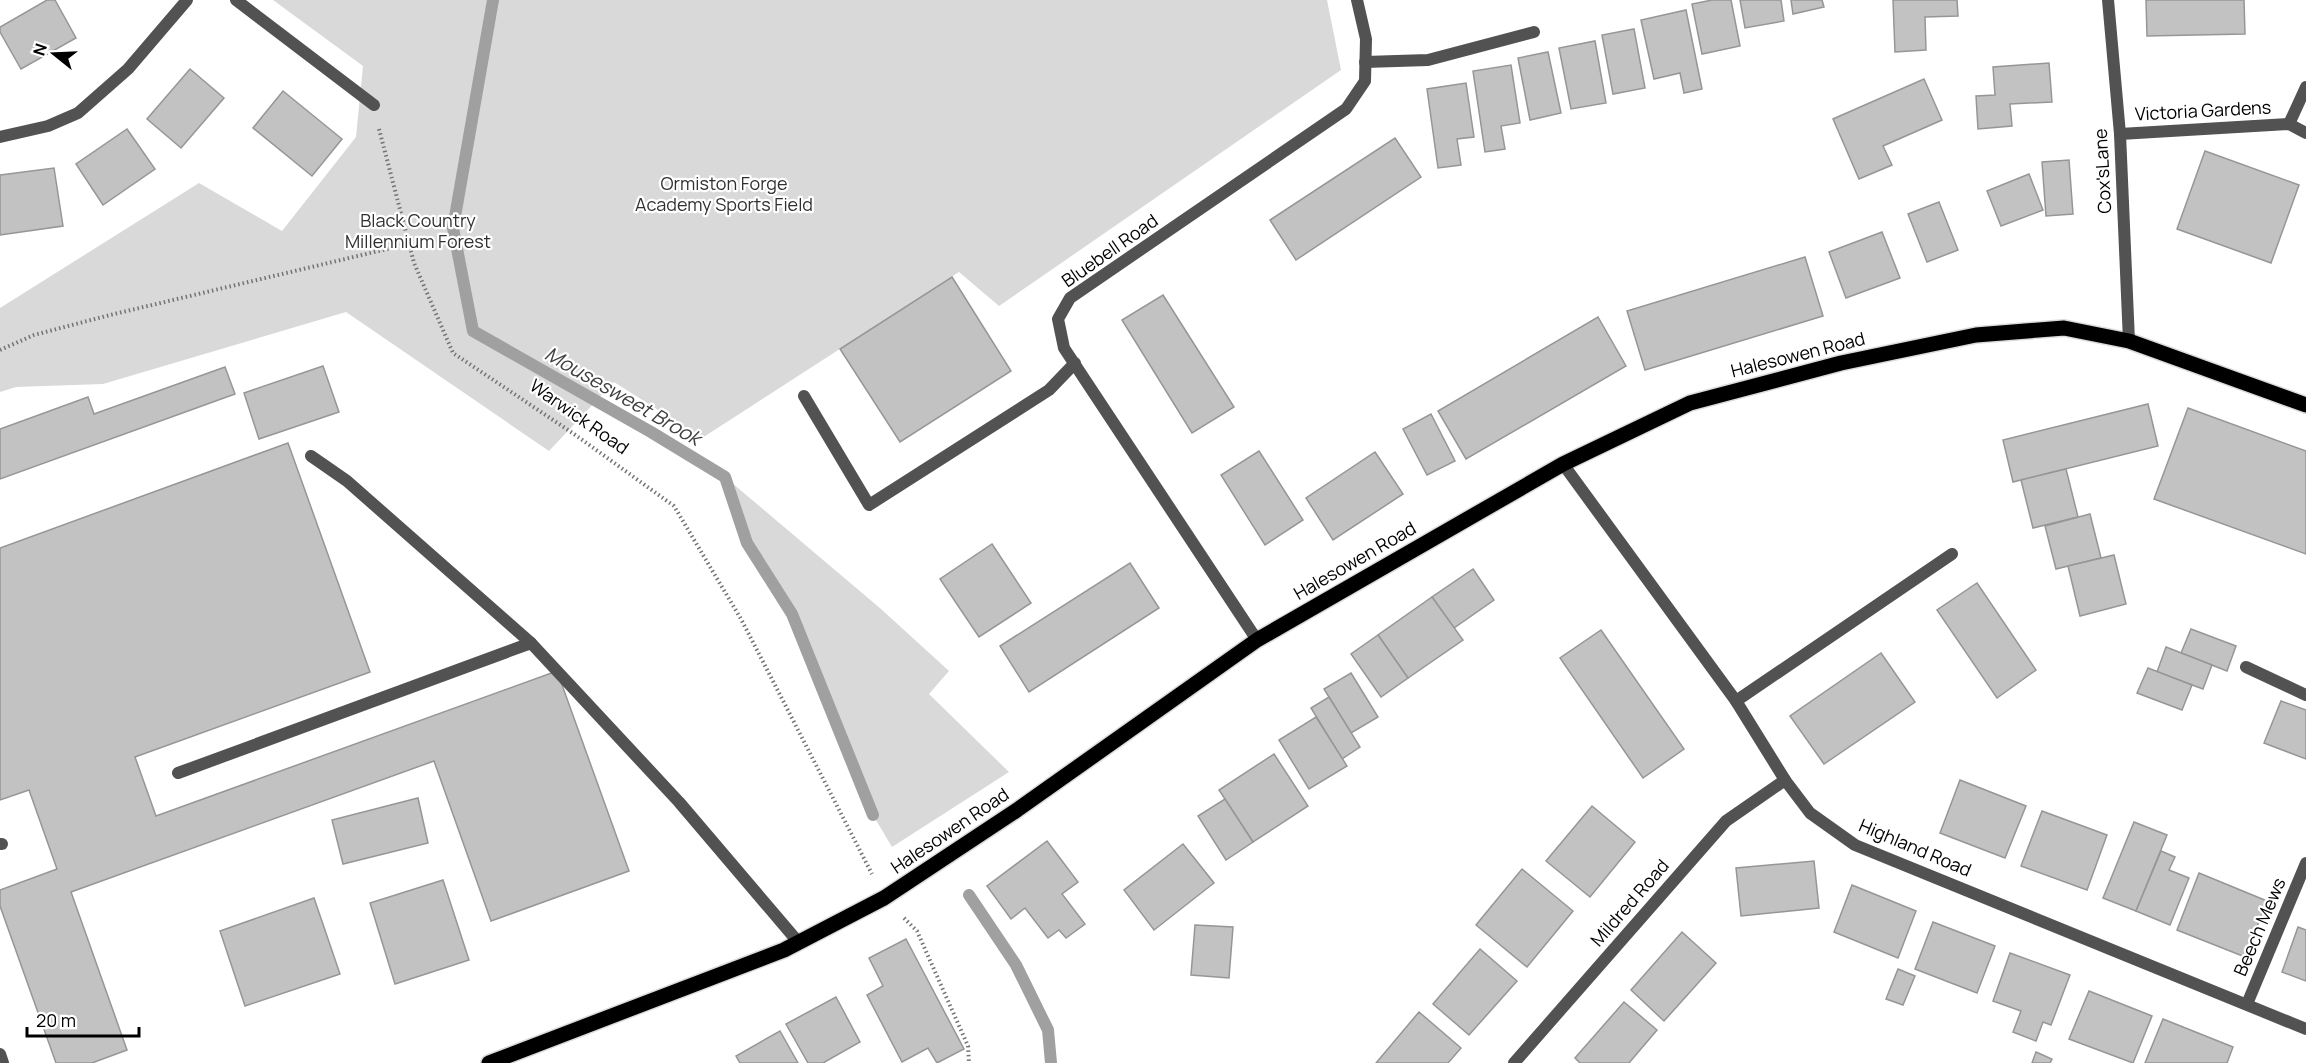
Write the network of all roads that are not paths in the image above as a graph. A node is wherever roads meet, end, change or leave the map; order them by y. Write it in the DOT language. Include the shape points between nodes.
graph roads {
  1 [pos="188,0"];
  2 [pos="236,0"];
  3 [pos="1357,0"];
  4 [pos="2108,0"];
  5 [pos="1534,32"];
  6 [pos="1365,62"];
  7 [pos="2306,87"];
  8 [pos="374,105"];
  9 [pos="2289,124"];
  10 [pos="2306,133"];
  11 [pos="2120,134"];
  12 [pos="0,137"];
  13 [pos="2129,341"];
  14 [pos="1075,363"];
  15 [pos="804,396"];
  16 [pos="2306,405"];
  17 [pos="311,456"];
  18 [pos="1563,464"];
  19 [pos="1952,554"];
  20 [pos="1257,640"];
  21 [pos="531,643"];
  22 [pos="2246,667"];
  23 [pos="2306,695"];
  24 [pos="1736,701"];
  25 [pos="178,773"];
  26 [pos="1785,780"];
  27 [pos="2306,863"];
  28 [pos="799,943"];
  29 [pos="2247,1004"];
  30 [pos="2306,1029"];
  31 [pos="0,1054"];
  32 [pos="3,1063"];
  33 [pos="489,1063"];
  34 [pos="1514,1063"];
  1 -- 12 [label="street" via="128,69 78,113 48,126"];
  2 -- 8 [label="street"];
  3 -- 6 [label="street, Bluebell Road" via="1366,39"];
  4 -- 11 [label="street, Cox'sLane"];
  5 -- 6 [label="street" via="1428,60"];
  6 -- 14 [label="street, Bluebell Road" via="1365,81 1346,109 1070,298 1058,319 1064,348"];
  7 -- 9 [label="street, Victoria Gardens"];
  9 -- 10 [label="street, Victoria Gardens"];
  9 -- 11 [label="street, Victoria Gardens"];
  11 -- 13 [label="street, Cox'sLane"];
  13 -- 16 [label="main road, Halesowen Road"];
  13 -- 18 [label="main road, Halesowen Road" via="2064,328 1976,335 1841,363 1690,403"];
  14 -- 15 [label="street" via="1049,390 869,505"];
  14 -- 20 [label="street, Bluebell Road"];
  17 -- 21 [label="street" via="347,481"];
  18 -- 20 [label="main road, Halesowen Road"];
  18 -- 24 [label="street, Highland Road"];
  19 -- 24 [label="street"];
  20 -- 28 [label="main road, Halesowen Road" via="1017,810 884,898"];
  21 -- 25 [label="street"];
  21 -- 28 [label="street" via="679,802"];
  22 -- 23 [label="street"];
  24 -- 26 [label="street, Highland Road"];
  26 -- 29 [label="street, Highland Road" via="1810,813 1855,845"];
  26 -- 34 [label="street, Mildred Road" via="1726,821"];
  27 -- 29 [label="street, Beech Mews"];
  28 -- 33 [label="main road, Halesowen Road"];
  29 -- 30 [label="street, Highland Road"];
  31 -- 32 [label="street"];
}
